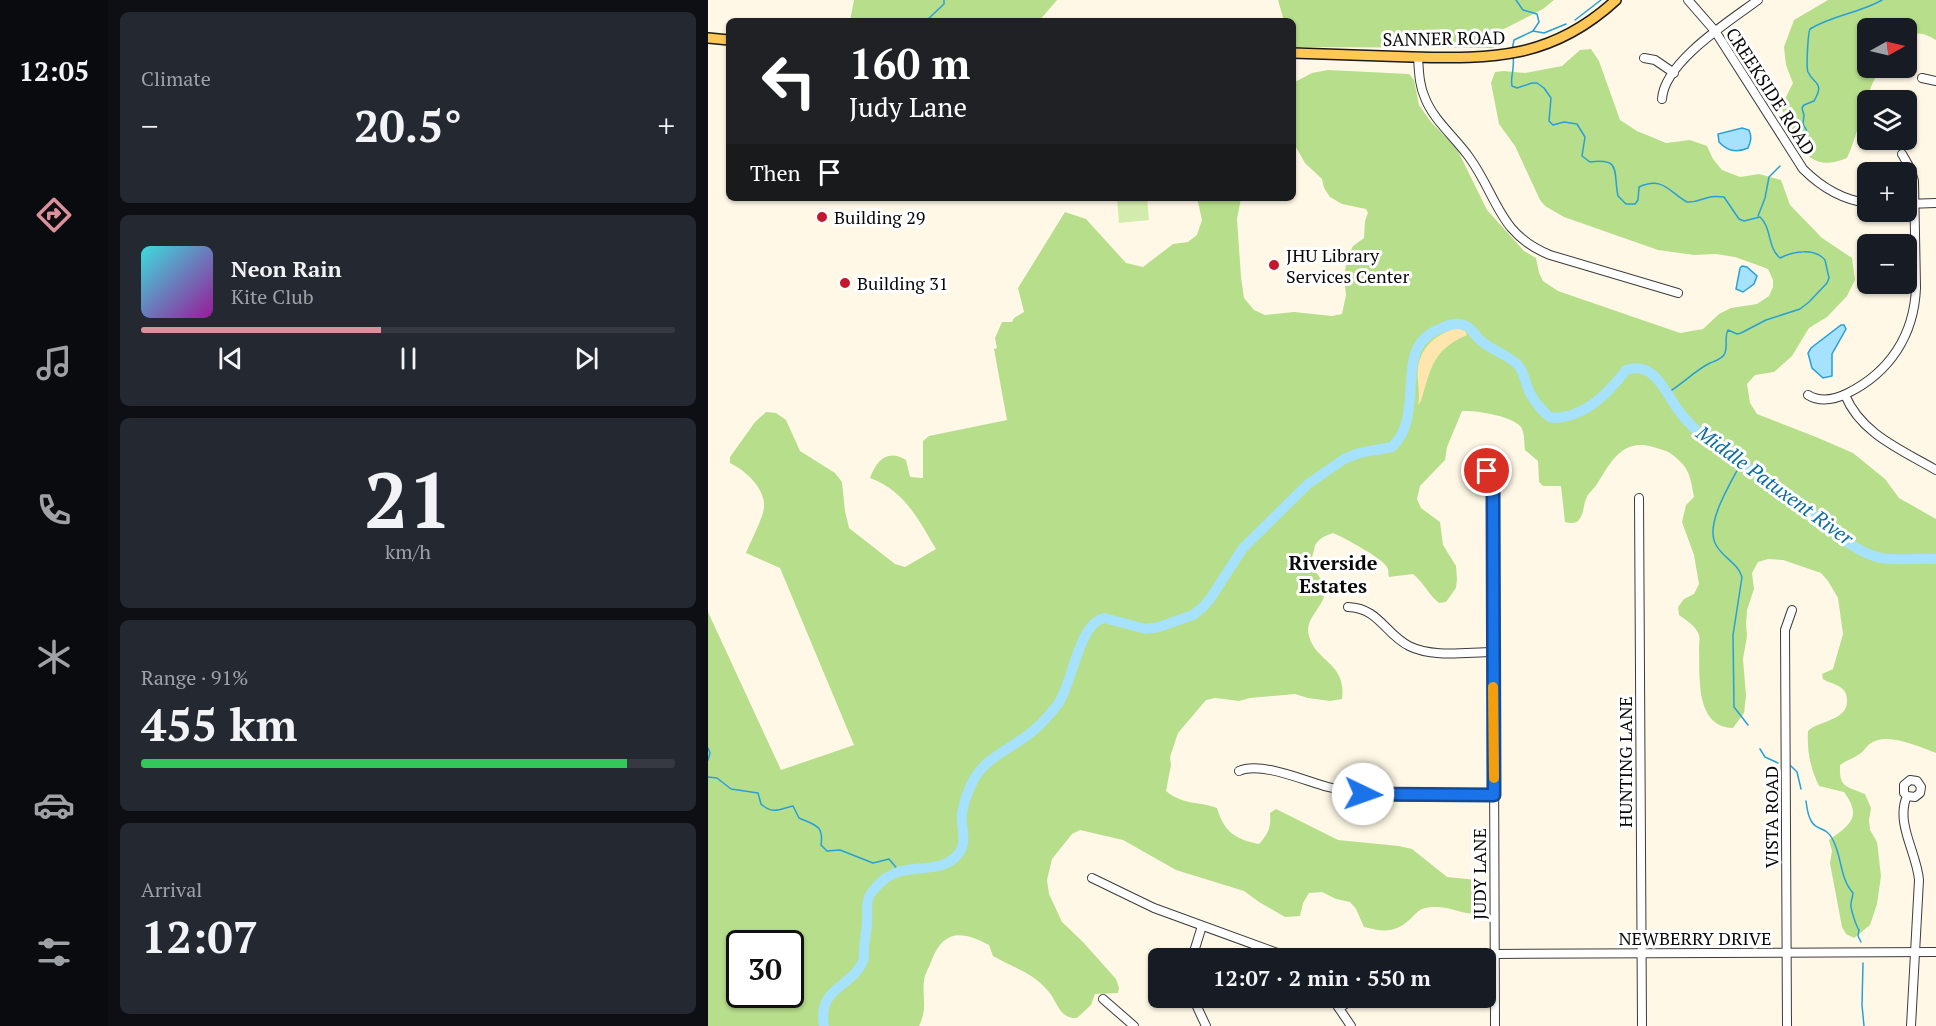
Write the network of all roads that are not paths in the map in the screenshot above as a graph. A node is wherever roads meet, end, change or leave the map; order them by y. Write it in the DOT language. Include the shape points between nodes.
graph roads {
  1 [pos="1616,0"];
  2 [pos="1688,0"];
  3 [pos="1758,0"];
  4 [pos="1715,31"];
  5 [pos="708,38"];
  6 [pos="726,40"];
  7 [pos="1296,53"];
  8 [pos="1418,57"];
  9 [pos="1644,58"];
  10 [pos="1674,73"];
  11 [pos="1922,78"];
  12 [pos="1936,81"];
  13 [pos="1662,99"];
  14 [pos="1902,154"];
  15 [pos="1907,162"];
  16 [pos="1857,201"];
  17 [pos="1917,203"];
  18 [pos="1936,203"];
  19 [pos="1912,222"];
  20 [pos="1678,293"];
  21 [pos="1808,395"];
  22 [pos="1845,395"];
  23 [pos="1936,470"];
  24 [pos="1487,471"];
  25 [pos="1639,498"];
  26 [pos="1348,607"];
  27 [pos="1792,610"];
  28 [pos="1493,652"];
  29 [pos="1239,771"];
  30 [pos="1494,795"];
  31 [pos="1907,796"];
  32 [pos="1092,878"];
  33 [pos="1202,926"];
  34 [pos="1195,948"];
  35 [pos="1263,948"];
  36 [pos="1495,948"];
  37 [pos="1914,952"];
  38 [pos="1936,952"];
  39 [pos="1641,953"];
  40 [pos="1787,953"];
  41 [pos="1496,954"];
  42 [pos="1103,999"];
  43 [pos="1198,1008"];
  44 [pos="1339,1008"];
  45 [pos="1495,1008"];
  46 [pos="1134,1026"];
  47 [pos="1206,1026"];
  48 [pos="1351,1026"];
  49 [pos="1495,1026"];
  50 [pos="1642,1026"];
  51 [pos="1787,1026"];
  52 [pos="1911,1026"];
  1 -- 8 [label="main road, SANNER ROAD" via="1574,31 1546,45 1479,58"];
  2 -- 4 [label="street, CREEKSIDE ROAD"];
  3 -- 4 [label="street"];
  4 -- 10 [label="street" via="1695,47"];
  4 -- 16 [label="street, CREEKSIDE ROAD" via="1803,169 1831,192"];
  5 -- 6 [label="main road"];
  7 -- 8 [label="main road, SANNER ROAD"];
  8 -- 20 [label="street" via="1421,87 1428,106 1472,160 1503,218 1521,238 1550,255"];
  9 -- 10 [label="street" via="1655,60"];
  10 -- 13 [label="street" via="1664,87"];
  11 -- 12 [label="street"];
  14 -- 15 [label="street"];
  17 -- 18 [label="street"];
  19 -- 22 [label="street" via="1916,288 1910,326 1899,349 1882,370"];
  21 -- 22 [label="street" via="1826,400"];
  22 -- 23 [label="street" via="1869,430"];
  24 -- 28 [label="street, JUDY LANE" via="1493,489"];
  25 -- 39 [label="street, HUNTING LANE"];
  26 -- 28 [label="street" via="1368,611 1399,639 1418,649"];
  27 -- 40 [label="street, VISTA ROAD" via="1785,630"];
  28 -- 30 [label="street, JUDY LANE"];
  29 -- 30 [label="street" via="1257,768 1363,794"];
  30 -- 36 [label="street, JUDY LANE"];
  31 -- 37 [label="street" via="1904,824 1919,880"];
  32 -- 33 [label="street"];
  33 -- 34 [label="street"];
  33 -- 35 [label="street"];
  37 -- 38 [label="street, NEWBERRY DRIVE"];
  37 -- 40 [label="street, NEWBERRY DRIVE"];
  37 -- 52 [label="street"];
  39 -- 40 [label="street, NEWBERRY DRIVE"];
  39 -- 41 [label="street, NEWBERRY DRIVE"];
  39 -- 50 [label="street, HUNTING LANE"];
  40 -- 51 [label="street, VISTA ROAD"];
  42 -- 46 [label="street"];
  43 -- 47 [label="street"];
  44 -- 48 [label="street"];
  45 -- 49 [label="street, JUDY LANE"];
}
